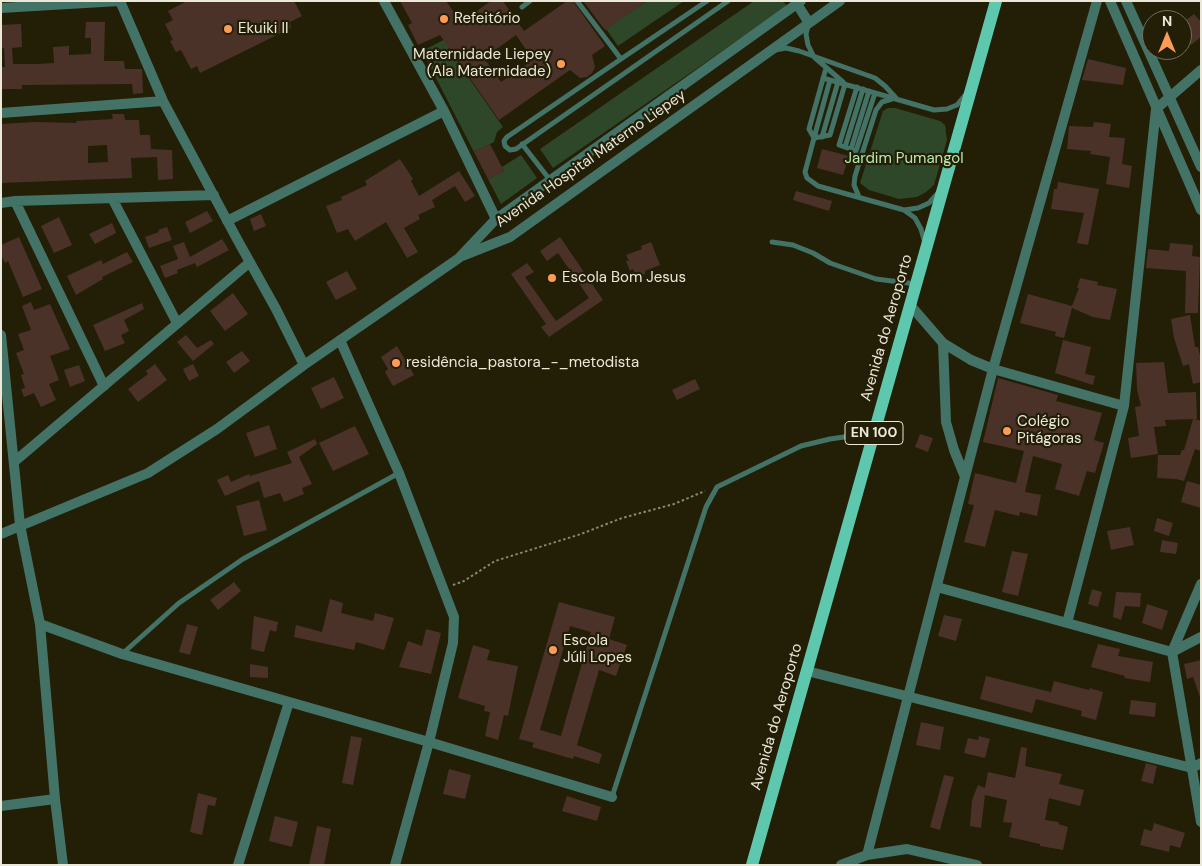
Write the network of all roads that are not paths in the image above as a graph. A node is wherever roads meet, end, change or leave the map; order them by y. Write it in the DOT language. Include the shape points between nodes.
graph roads {
  1 [pos="119,1"];
  2 [pos="384,1"];
  3 [pos="530,1"];
  4 [pos="578,1"];
  5 [pos="707,1"];
  6 [pos="728,1"];
  7 [pos="840,1"];
  8 [pos="996,1"];
  9 [pos="1097,1"];
  10 [pos="1110,1"];
  11 [pos="1126,1"];
  12 [pos="798,2"];
  13 [pos="522,6"];
  14 [pos="1,8"];
  15 [pos="809,23"];
  16 [pos="770,51"];
  17 [pos="814,57"];
  18 [pos="621,60"];
  19 [pos="826,68"];
  20 [pos="1201,70"];
  21 [pos="823,78"];
  22 [pos="830,80"];
  23 [pos="838,82"];
  24 [pos="845,84"];
  25 [pos="972,86"];
  26 [pos="857,88"];
  27 [pos="869,91"];
  28 [pos="1170,98"];
  29 [pos="896,99"];
  30 [pos="164,101"];
  31 [pos="1156,109"];
  32 [pos="444,111"];
  33 [pos="1,113"];
  34 [pos="822,137"];
  35 [pos="814,138"];
  36 [pos="522,144"];
  37 [pos="851,149"];
  38 [pos="860,162"];
  39 [pos="1201,167"];
  40 [pos="550,181"];
  41 [pos="943,188"];
  42 [pos="214,195"];
  43 [pos="859,197"];
  44 [pos="112,198"];
  45 [pos="15,201"];
  46 [pos="1,203"];
  47 [pos="904,210"];
  48 [pos="1201,210"];
  49 [pos="496,219"];
  50 [pos="227,221"];
  51 [pos="772,242"];
  52 [pos="926,250"];
  53 [pos="459,258"];
  54 [pos="250,262"];
  55 [pos="917,284"];
  56 [pos="911,306"];
  57 [pos="177,323"];
  58 [pos="1,335"];
  59 [pos="340,340"];
  60 [pos="943,343"];
  61 [pos="304,365"];
  62 [pos="993,369"];
  63 [pos="104,386"];
  64 [pos="1124,406"];
  65 [pos="874,433"];
  66 [pos="14,462"];
  67 [pos="399,474"];
  68 [pos="965,477"];
  69 [pos="20,525"];
  70 [pos="1,534"];
  71 [pos="1201,584"];
  72 [pos="937,587"];
  73 [pos="1067,623"];
  74 [pos="40,624"];
  75 [pos="1201,637"];
  76 [pos="1172,652"];
  77 [pos="122,654"];
  78 [pos="807,671"];
  79 [pos="908,697"];
  80 [pos="289,702"];
  81 [pos="429,742"];
  82 [pos="1196,765"];
  83 [pos="612,797"];
  84 [pos="55,799"];
  85 [pos="1,806"];
  86 [pos="1201,822"];
  87 [pos="867,855"];
  88 [pos="63,865"];
  89 [pos="238,865"];
  90 [pos="395,865"];
  91 [pos="752,865"];
  92 [pos="841,865"];
  93 [pos="977,865"];
  1 -- 14 [label="street"];
  1 -- 30 [label="street"];
  2 -- 32 [label="street"];
  3 -- 13 [label="lane"];
  4 -- 18 [label="lane"];
  5 -- 18 [label="lane"];
  6 -- 36 [label="lane"];
  7 -- 15 [label="street, Avenida Hospital Materno Liepey"];
  8 -- 25 [label="main road, Avenida do Aeroporto / EN 100"];
  9 -- 62 [label="street"];
  10 -- 31 [label="street"];
  11 -- 28 [label="street"];
  12 -- 15 [label="street"];
  12 -- 40 [label="street, Avenida Hospital Materno Liepey"];
  15 -- 16 [label="street, Avenida Hospital Materno Liepey"];
  15 -- 17 [label="lane" via="806,34"];
  16 -- 17 [label="lane" via="786,48"];
  16 -- 53 [label="street, Avenida Hospital Materno Liepey" via="510,237"];
  17 -- 19 [label="lane"];
  17 -- 29 [label="lane" via="875,78"];
  18 -- 36 [label="lane" via="504,141 510,150"];
  19 -- 21 [label="lane"];
  19 -- 24 [label="lane"];
  20 -- 28 [label="street"];
  21 -- 22 [label="lane"];
  21 -- 35 [label="lane" via="809,129"];
  22 -- 23 [label="lane"];
  22 -- 35 [label="lane"];
  23 -- 24 [label="lane"];
  23 -- 34 [label="lane"];
  24 -- 26 [label="lane"];
  24 -- 34 [label="lane" via="830,135"];
  25 -- 29 [label="lane" via="957,105 947,109 934,110"];
  25 -- 41 [label="main road, Avenida do Aeroporto / EN 100"];
  26 -- 27 [label="lane"];
  26 -- 37 [label="lane" via="839,145"];
  27 -- 29 [label="lane"];
  27 -- 37 [label="lane"];
  28 -- 31 [label="street"];
  28 -- 39 [label="street"];
  29 -- 38 [label="lane" via="882,102 876,110"];
  30 -- 33 [label="street"];
  30 -- 42 [label="street"];
  31 -- 48 [label="street"];
  31 -- 64 [label="street"];
  32 -- 49 [label="street"];
  32 -- 50 [label="street"];
  34 -- 35 [label="lane"];
  35 -- 43 [label="lane" via="805,172 807,178 818,186"];
  36 -- 40 [label="lane"];
  37 -- 38 [label="lane"];
  38 -- 43 [label="lane" via="854,185"];
  40 -- 49 [label="street, Avenida Hospital Materno Liepey"];
  41 -- 47 [label="lane" via="929,203"];
  41 -- 52 [label="main road, Avenida do Aeroporto / EN 100"];
  42 -- 44 [label="street"];
  42 -- 50 [label="street"];
  43 -- 47 [label="lane"];
  44 -- 45 [label="street"];
  44 -- 57 [label="street"];
  45 -- 46 [label="street"];
  45 -- 63 [label="street"];
  47 -- 52 [label="lane" via="915,218 921,228"];
  49 -- 53 [label="street, Avenida Hospital Materno Liepey"];
  50 -- 54 [label="street"];
  51 -- 55 [label="lane" via="793,244 830,263 876,279"];
  52 -- 55 [label="main road, Avenida do Aeroporto / EN 100"];
  53 -- 59 [label="street"];
  54 -- 57 [label="street"];
  54 -- 61 [label="street"];
  55 -- 56 [label="main road, Avenida do Aeroporto / EN 100"];
  56 -- 60 [label="street"];
  56 -- 65 [label="main road, Avenida do Aeroporto / EN 100"];
  57 -- 63 [label="street"];
  58 -- 66 [label="street"];
  59 -- 61 [label="street"];
  59 -- 67 [label="street"];
  60 -- 62 [label="street"];
  60 -- 68 [label="street" via="946,422"];
  61 -- 69 [label="street" via="217,429 148,473"];
  62 -- 64 [label="street"];
  62 -- 68 [label="street"];
  63 -- 66 [label="street"];
  64 -- 73 [label="street"];
  65 -- 78 [label="main road, Avenida do Aeroporto / EN 100"];
  65 -- 83 [label="lane" via="801,446 717,487 706,507"];
  66 -- 69 [label="street"];
  67 -- 77 [label="lane" via="243,559 179,603"];
  67 -- 81 [label="street" via="454,617 453,643"];
  68 -- 72 [label="street"];
  69 -- 70 [label="street"];
  69 -- 74 [label="street"];
  71 -- 76 [label="street"];
  72 -- 73 [label="street"];
  72 -- 79 [label="street"];
  73 -- 76 [label="street"];
  74 -- 77 [label="street"];
  74 -- 84 [label="street"];
  75 -- 76 [label="street"];
  76 -- 82 [label="street"];
  77 -- 80 [label="street"];
  78 -- 79 [label="street"];
  78 -- 91 [label="main road, Avenida do Aeroporto / EN 100"];
  79 -- 82 [label="street"];
  79 -- 87 [label="street"];
  80 -- 81 [label="street"];
  80 -- 89 [label="street"];
  81 -- 83 [label="street"];
  81 -- 90 [label="street"];
  82 -- 86 [label="street"];
  84 -- 85 [label="street"];
  84 -- 88 [label="street"];
  87 -- 92 [label="street"];
  87 -- 93 [label="street" via="907,849"];
}
